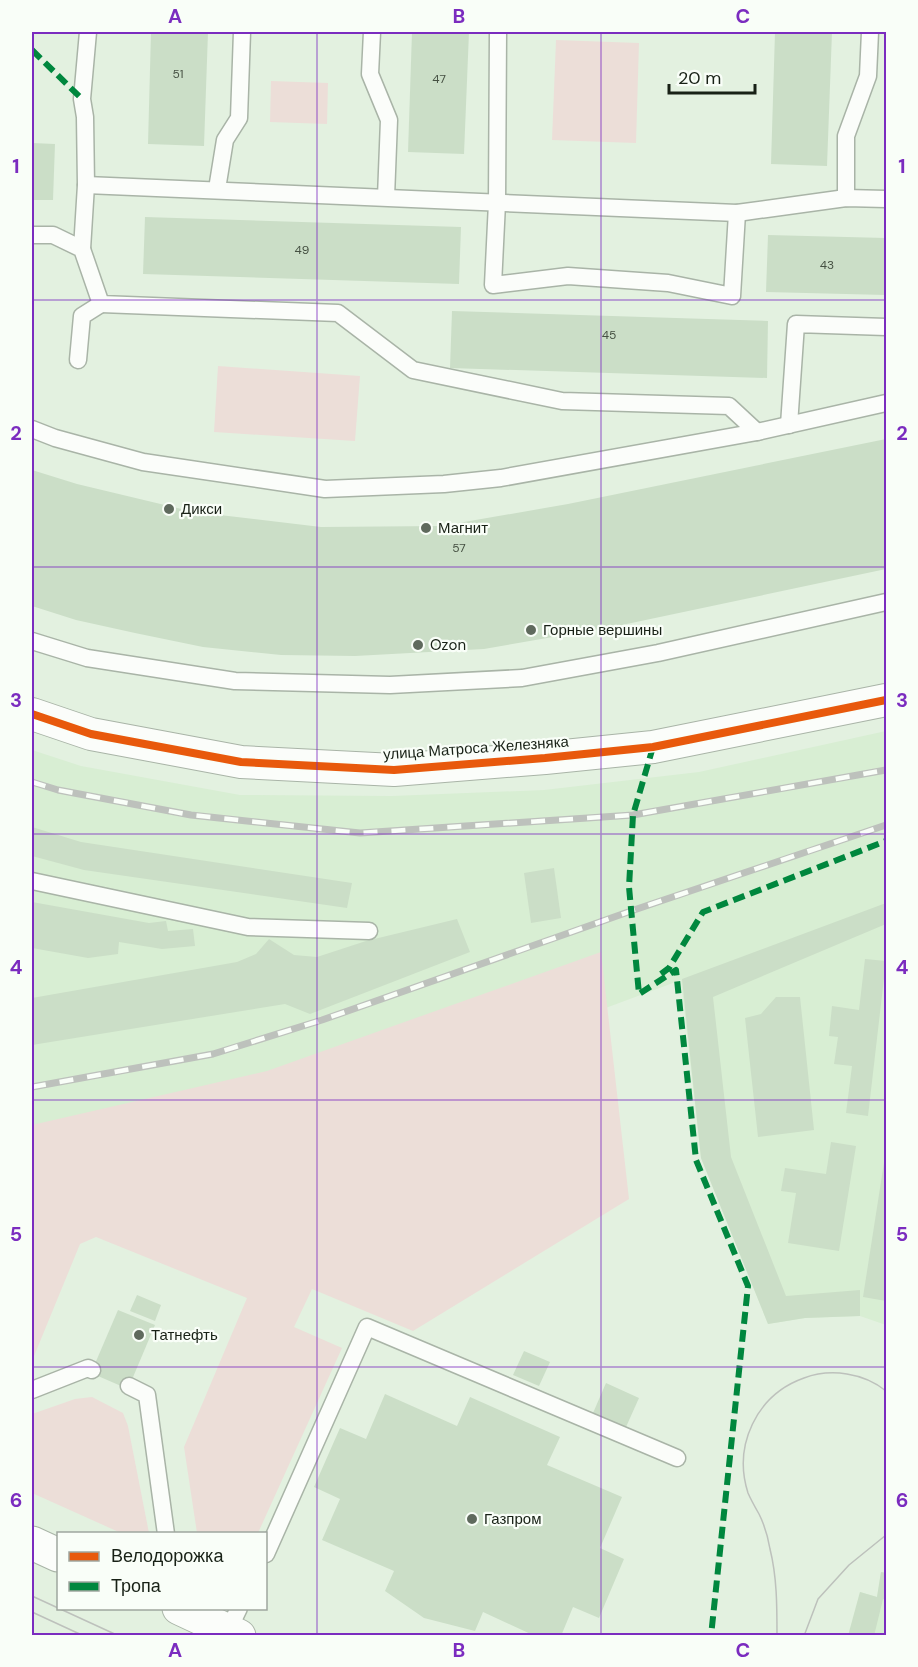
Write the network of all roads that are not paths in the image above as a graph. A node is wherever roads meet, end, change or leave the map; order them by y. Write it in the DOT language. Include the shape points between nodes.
graph roads {
  1 [pos="88,32"];
  2 [pos="242,32"];
  3 [pos="372,32"];
  4 [pos="498,32"];
  5 [pos="870,32"];
  6 [pos="86,185"];
  7 [pos="217,189"];
  8 [pos="386,197"];
  9 [pos="846,198"];
  10 [pos="886,199"];
  11 [pos="496,203"];
  12 [pos="737,213"];
  13 [pos="32,235"];
  14 [pos="82,249"];
  15 [pos="101,304"];
  16 [pos="886,327"];
  17 [pos="78,360"];
  18 [pos="886,403"];
  19 [pos="789,425"];
  20 [pos="32,429"];
  21 [pos="757,432"];
  22 [pos="886,602"];
  23 [pos="32,641"];
  24 [pos="886,700"];
  25 [pos="32,714"];
  26 [pos="32,881"];
  27 [pos="369,931"];
  28 [pos="92,1370"];
  29 [pos="129,1386"];
  30 [pos="32,1390"];
  31 [pos="677,1458"];
  32 [pos="166,1532"];
  33 [pos="32,1542"];
  34 [pos="267,1552"];
  35 [pos="57,1554"];
  36 [pos="185,1610"];
  37 [pos="236,1625"];
  1 -- 6 [label="lane" via="82,99"];
  2 -- 7 [label="lane" via="239,118 225,140"];
  3 -- 8 [label="lane" via="370,74 388,120"];
  4 -- 11 [label="lane"];
  5 -- 9 [label="lane" via="868,76 846,136"];
  6 -- 7 [label="lane"];
  6 -- 14 [label="lane"];
  7 -- 8 [label="lane"];
  8 -- 11 [label="lane"];
  9 -- 10 [label="lane"];
  9 -- 12 [label="lane"];
  11 -- 12 [label="lane"];
  11 -- 12 [label="lane" via="494,285 568,276 668,284 732,296"];
  13 -- 14 [label="lane" via="53,235"];
  14 -- 15 [label="lane"];
  15 -- 17 [label="lane" via="82,316"];
  15 -- 21 [label="lane" via="338,313 413,370 562,401 729,406"];
  16 -- 19 [label="lane" via="796,324"];
  18 -- 19 [label="lane"];
  19 -- 21 [label="lane"];
  20 -- 21 [label="lane" via="143,462 325,489 501,478"];
  22 -- 23 [label="lane" via="658,653 522,678 390,685 235,681 87,658"];
  24 -- 25 [label="street, улица Матроса Железняка" via="653,747 394,770 241,762 91,734"];
  26 -- 27 [label="lane" via="248,927"];
  28 -- 30 [label="lane" via="88,1368"];
  29 -- 32 [label="lane" via="147,1395"];
  31 -- 34 [label="lane" via="367,1327"];
  33 -- 35 [label="main road"];
  36 -- 37 [label="main road"];
}
